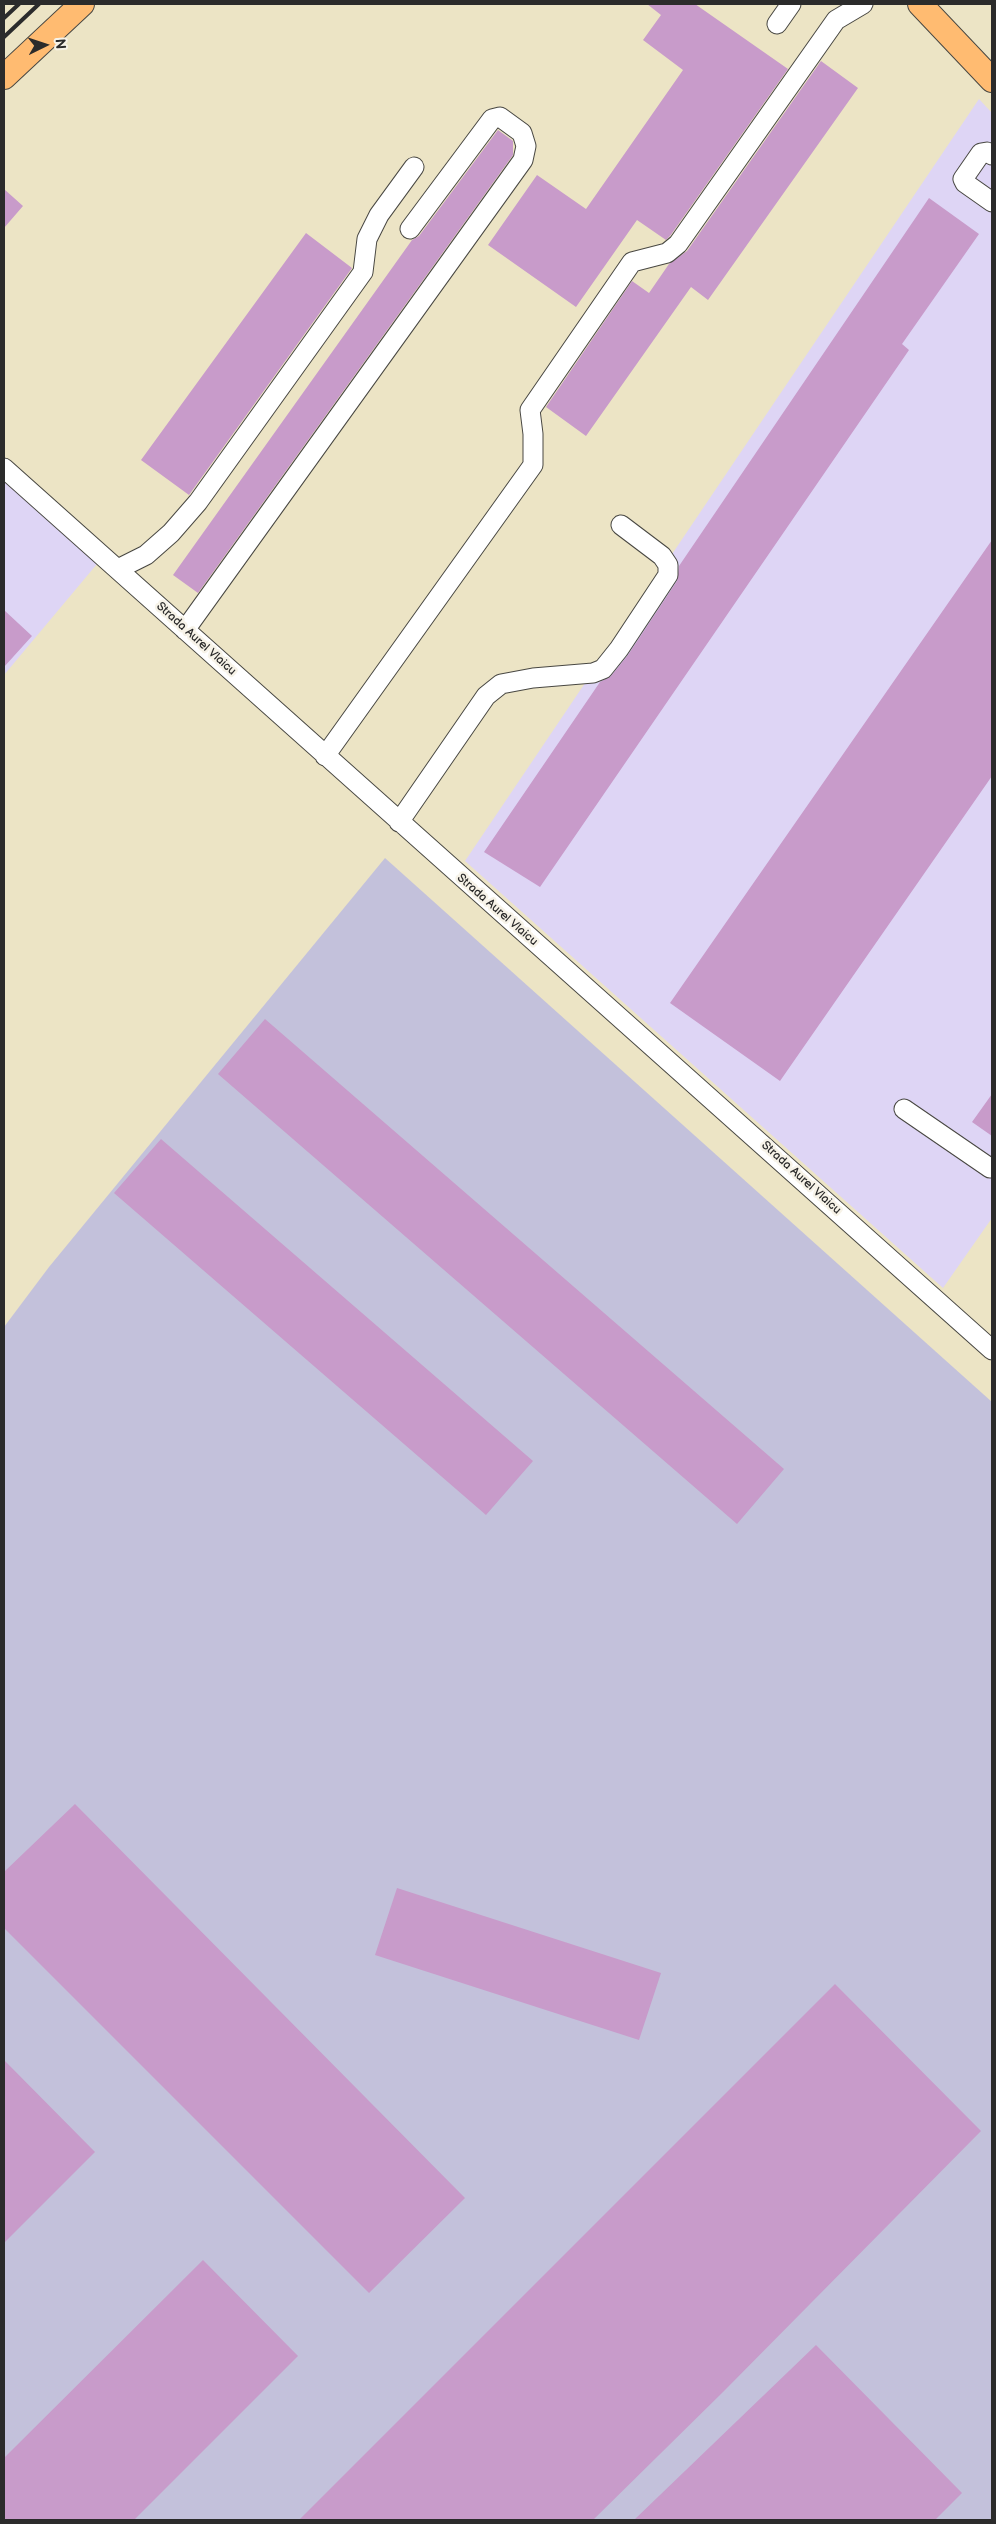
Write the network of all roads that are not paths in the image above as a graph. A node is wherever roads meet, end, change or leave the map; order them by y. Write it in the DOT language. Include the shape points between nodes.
graph roads {
  1 [pos="82,4"];
  2 [pos="791,4"];
  3 [pos="863,4"];
  4 [pos="920,4"];
  5 [pos="777,24"];
  6 [pos="4,77"];
  7 [pos="992,80"];
  8 [pos="992,155"];
  9 [pos="414,167"];
  10 [pos="992,202"];
  11 [pos="410,229"];
  12 [pos="4,468"];
  13 [pos="621,525"];
  14 [pos="118,569"];
  15 [pos="185,630"];
  16 [pos="325,756"];
  17 [pos="399,822"];
  18 [pos="904,1109"];
  19 [pos="990,1168"];
  20 [pos="992,1350"];
  1 -- 6 [label="main road"];
  2 -- 5 [label="street"];
  3 -- 16 [label="street" via="836,20 678,244 667,253 632,262 530,410 533,465"];
  4 -- 7 [label="main road"];
  8 -- 10 [label="street" via="981,153 963,179"];
  9 -- 14 [label="street" via="379,215 367,239 363,272 198,502 158,544"];
  11 -- 15 [label="street" via="492,119 500,117 522,133 526,146 523,160"];
  12 -- 14 [label="street, Strada Aurel Vlaicu"];
  13 -- 17 [label="street" via="662,556 668,565 668,575 619,650 603,669 593,673 501,684 486,696"];
  14 -- 15 [label="street, Strada Aurel Vlaicu"];
  15 -- 16 [label="street, Strada Aurel Vlaicu"];
  16 -- 17 [label="street, Strada Aurel Vlaicu"];
  17 -- 20 [label="street, Strada Aurel Vlaicu"];
  18 -- 19 [label="street"];
}
